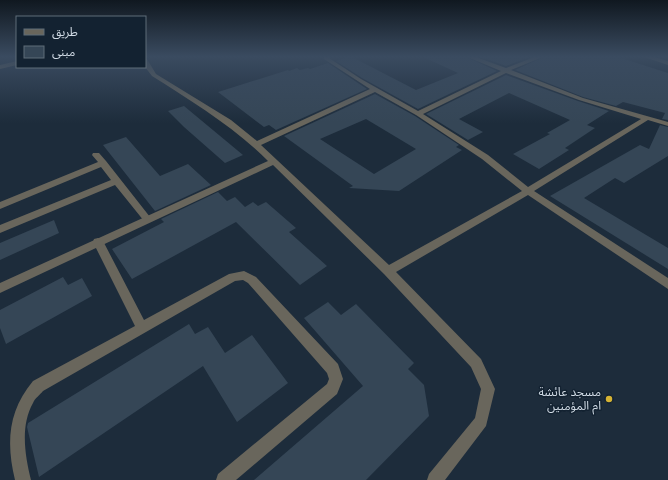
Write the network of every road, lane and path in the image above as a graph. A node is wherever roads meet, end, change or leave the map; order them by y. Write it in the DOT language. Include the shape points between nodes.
graph roads {
  1 [pos="159,78"];
  2 [pos="359,78"];
  3 [pos="490,78"];
  4 [pos="525,78"];
  5 [pos="376,89"];
  6 [pos="418,114"];
  7 [pos="647,118"];
  8 [pos="668,124"];
  9 [pos="256,144"];
  10 [pos="96,155"];
  11 [pos="274,161"];
  12 [pos="103,163"];
  13 [pos="117,181"];
  14 [pos="528,191"];
  15 [pos="0,206"];
  16 [pos="147,219"];
  17 [pos="0,229"];
  18 [pos="98,242"];
  19 [pos="388,271"];
  20 [pos="668,284"];
  21 [pos="0,288"];
  22 [pos="142,328"];
  23 [pos="22,480"];
  24 [pos="224,480"];
  25 [pos="436,480"];
  1 -- 9 [label="street" via="228,122"];
  2 -- 5 [label="street"];
  3 -- 6 [label="street"];
  4 -- 7 [label="street" via="581,99"];
  5 -- 6 [label="street"];
  5 -- 9 [label="street"];
  6 -- 14 [label="street" via="485,157"];
  7 -- 8 [label="street"];
  7 -- 14 [label="street"];
  9 -- 11 [label="street"];
  10 -- 12 [label="street"];
  11 -- 16 [label="street"];
  11 -- 19 [label="street"];
  12 -- 13 [label="street"];
  12 -- 15 [label="street"];
  13 -- 16 [label="street"];
  13 -- 17 [label="street"];
  14 -- 19 [label="street"];
  14 -- 20 [label="street"];
  16 -- 18 [label="street"];
  18 -- 21 [label="street"];
  18 -- 22 [label="street"];
  19 -- 25 [label="street" via="476,363 488,389 481,421"];
  22 -- 23 [label="street" via="38,386 27,400 19,420"];
  22 -- 24 [label="street" via="233,277 244,275 252,280 333,369 336,379 332,389"];
}
